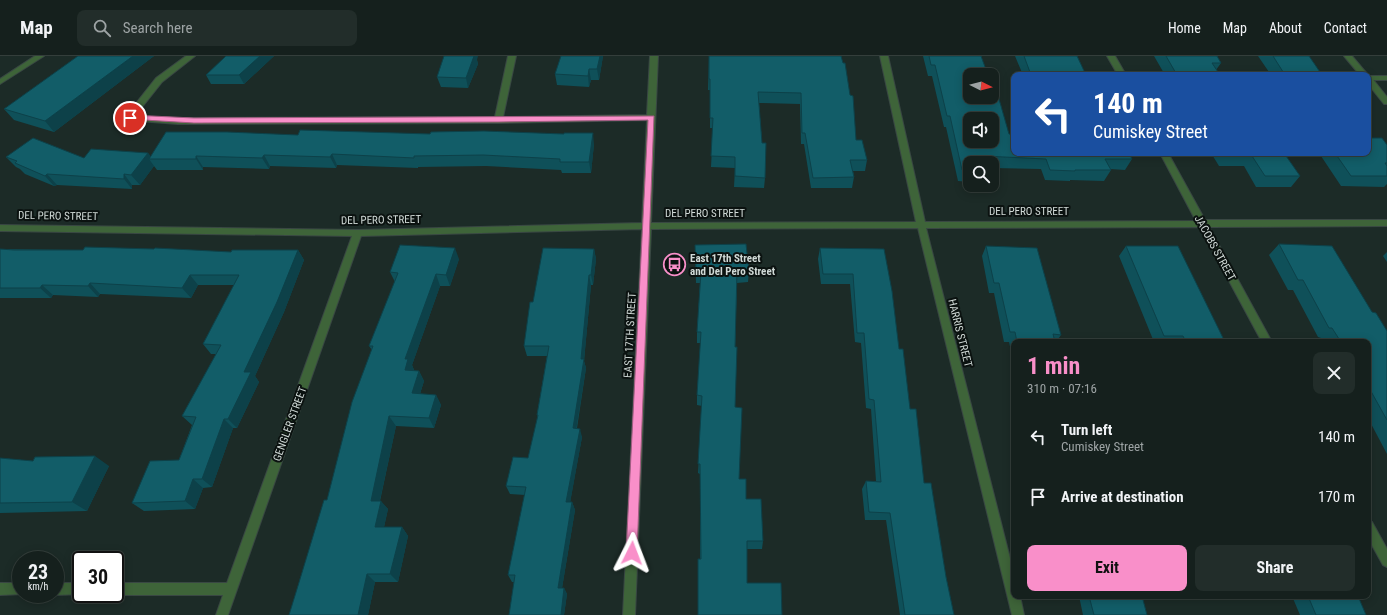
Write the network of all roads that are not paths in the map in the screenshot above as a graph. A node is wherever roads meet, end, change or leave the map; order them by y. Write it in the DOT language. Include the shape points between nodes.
graph roads {
  1 [pos="40,56"];
  2 [pos="191,56"];
  3 [pos="512,56"];
  4 [pos="654,56"];
  5 [pos="884,56"];
  6 [pos="1111,56"];
  7 [pos="1348,56"];
  8 [pos="1120,72"];
  9 [pos="1361,72"];
  10 [pos="1387,78"];
  11 [pos="1371,79"];
  12 [pos="0,82"];
  13 [pos="1371,83"];
  14 [pos="1387,102"];
  15 [pos="651,117"];
  16 [pos="498,120"];
  17 [pos="1166,156"];
  18 [pos="1202,223"];
  19 [pos="1387,223"];
  20 [pos="920,224"];
  21 [pos="647,226"];
  22 [pos="0,228"];
  23 [pos="358,233"];
  24 [pos="1265,339"];
  25 [pos="1371,532"];
  26 [pos="1387,561"];
  27 [pos="1011,587"];
  28 [pos="0,589"];
  29 [pos="12,589"];
  30 [pos="124,589"];
  31 [pos="232,589"];
  32 [pos="1014,599"];
  33 [pos="222,615"];
  34 [pos="629,615"];
  35 [pos="1018,615"];
  1 -- 12 [label="street"];
  2 -- 16 [label="street" via="159,80 130,118 178,121"];
  3 -- 16 [label="street"];
  4 -- 15 [label="street, EAST 17TH STREET"];
  5 -- 20 [label="street, HARRIS STREET"];
  6 -- 8 [label="street"];
  7 -- 9 [label="street"];
  10 -- 11 [label="street"];
  13 -- 14 [label="street"];
  15 -- 16 [label="street"];
  15 -- 21 [label="street, EAST 17TH STREET"];
  17 -- 18 [label="street, JACOBS STREET"];
  18 -- 19 [label="street, DEL PERO STREET"];
  18 -- 20 [label="street, DEL PERO STREET"];
  18 -- 24 [label="street, JACOBS STREET"];
  20 -- 21 [label="street, DEL PERO STREET"];
  20 -- 27 [label="street, HARRIS STREET"];
  21 -- 23 [label="street, DEL PERO STREET"];
  21 -- 34 [label="street, EAST 17TH STREET"];
  22 -- 23 [label="street, DEL PERO STREET"];
  23 -- 31 [label="street, GENGLER STREET"];
  25 -- 26 [label="street"];
  28 -- 29 [label="street"];
  30 -- 31 [label="street"];
  31 -- 33 [label="street, GENGLER STREET"];
  32 -- 35 [label="street, HARRIS STREET"];
}
